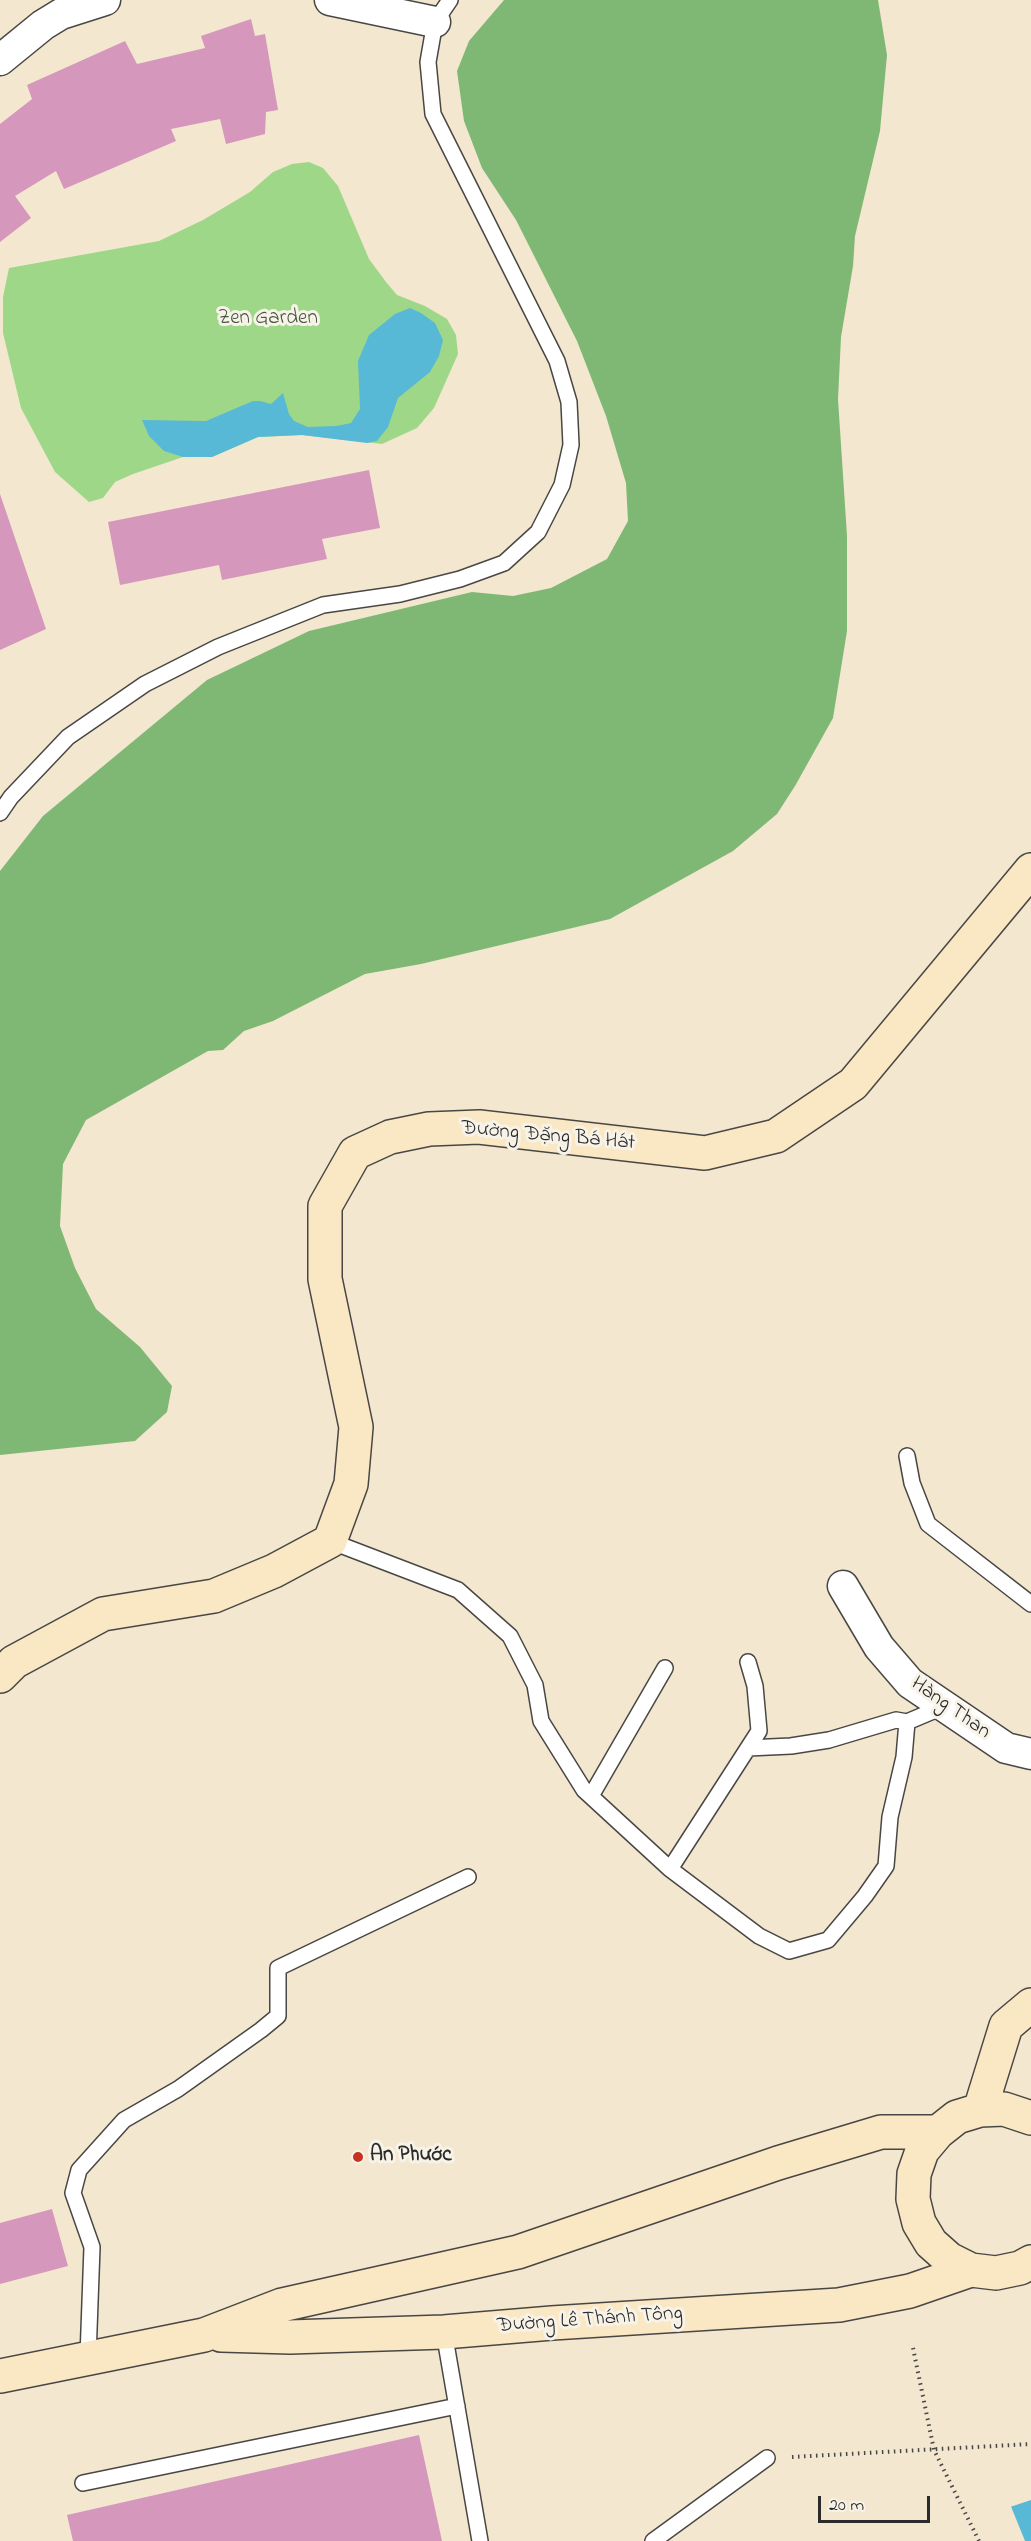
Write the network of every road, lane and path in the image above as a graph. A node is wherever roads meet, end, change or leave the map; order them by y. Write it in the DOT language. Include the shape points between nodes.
graph roads {
  1 [pos="105,0"];
  2 [pos="330,0"];
  3 [pos="442,11"];
  4 [pos="0,60"];
  5 [pos="0,813"];
  6 [pos="1031,870"];
  7 [pos="907,1456"];
  8 [pos="330,1541"];
  9 [pos="843,1586"];
  10 [pos="1031,1604"];
  11 [pos="748,1662"];
  12 [pos="665,1668"];
  13 [pos="0,1676"];
  14 [pos="945,1706"];
  15 [pos="907,1722"];
  16 [pos="748,1748"];
  17 [pos="1031,1754"];
  18 [pos="591,1796"];
  19 [pos="670,1869"];
  20 [pos="468,1877"];
  21 [pos="1031,2005"];
  22 [pos="980,2110"];
  23 [pos="1031,2118"];
  24 [pos="938,2132"];
  25 [pos="1027,2268"];
  26 [pos="971,2270"];
  27 [pos="444,2332"];
  28 [pos="204,2335"];
  29 [pos="913,2348"];
  30 [pos="88,2357"];
  31 [pos="0,2376"];
  32 [pos="457,2406"];
  33 [pos="1031,2445"];
  34 [pos="934,2450"];
  35 [pos="767,2458"];
  36 [pos="83,2484"];
  37 [pos="480,2541"];
  38 [pos="653,2541"];
  39 [pos="980,2541"];
  1 -- 4 [label="street" via="62,14"];
  2 -- 3 [label="street"];
  3 -- 5 [label="lane" via="428,62 434,114 557,361 569,402 571,445 562,485 538,532 504,563 400,594 323,605 218,647 145,684 68,737"];
  6 -- 8 [label="street, Đường Đặng Bá Hát" via="853,1084 776,1136 705,1153 479,1127 390,1137 355,1153 325,1206 325,1279 356,1427 351,1484"];
  7 -- 10 [label="lane" via="912,1483 928,1524"];
  8 -- 13 [label="street" via="274,1571 214,1596 103,1614 14,1662"];
  8 -- 18 [label="lane" via="458,1590 510,1636 535,1685 541,1721"];
  9 -- 14 [label="street, Hàng Than" via="879,1647 910,1683"];
  11 -- 16 [label="lane" via="755,1686 759,1731"];
  12 -- 18 [label="lane"];
  14 -- 15 [label="lane"];
  14 -- 17 [label="street, Hàng Than" via="1006,1749"];
  15 -- 16 [label="lane" via="896,1720 810,1743"];
  15 -- 19 [label="lane" via="904,1756 890,1817 886,1866 828,1941 789,1951 759,1936"];
  16 -- 19 [label="lane"];
  18 -- 19 [label="lane"];
  20 -- 30 [label="lane" via="278,1968 278,2016 178,2089 124,2120 79,2170 73,2193 92,2247"];
  21 -- 22 [label="street" via="1005,2026"];
  22 -- 23 [label="street" via="1004,2109"];
  22 -- 24 [label="street" via="957,2117"];
  24 -- 26 [label="street" via="922,2151 914,2174 913,2199 919,2223 931,2243 949,2259"];
  24 -- 28 [label="street, Đường Lê Thánh Tông" via="881,2132 778,2163 518,2253 282,2305"];
  25 -- 26 [label="street"];
  26 -- 27 [label="street, Đường Lê Thánh Tông" via="910,2291 839,2305"];
  27 -- 28 [label="street, Đường Lê Thánh Tông" via="290,2337"];
  27 -- 32 [label="lane"];
  28 -- 30 [label="street, Đường Lê Thánh Tông"];
  29 -- 34 [label="path"];
  30 -- 31 [label="street, Đường Lê Thánh Tông"];
  32 -- 36 [label="lane"];
  32 -- 37 [label="lane"];
  33 -- 34 [label="path"];
  34 -- 35 [label="path"];
  34 -- 39 [label="path"];
  35 -- 38 [label="lane"];
}
